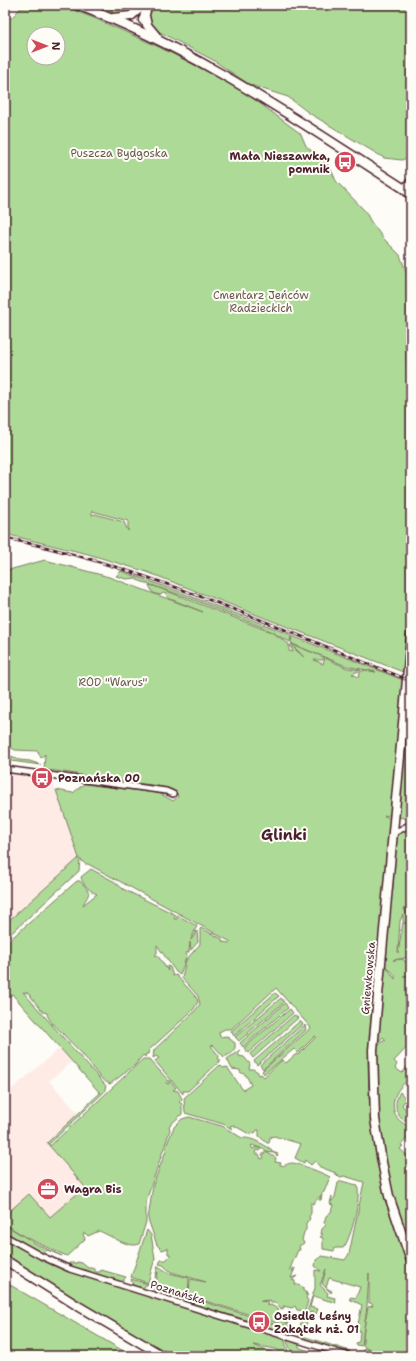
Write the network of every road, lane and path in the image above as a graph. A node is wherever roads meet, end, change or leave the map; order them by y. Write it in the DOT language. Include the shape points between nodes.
graph roads {
  1 [pos="77,5"];
  2 [pos="148,5"];
  3 [pos="142,10"];
  4 [pos="108,18"];
  5 [pos="134,28"];
  6 [pos="162,41"];
  7 [pos="411,180"];
  8 [pos="403,188"];
  9 [pos="411,195"];
  10 [pos="411,636"];
  11 [pos="5,768"];
  12 [pos="173,794"];
  13 [pos="411,824"];
  14 [pos="392,834"];
  15 [pos="5,1236"];
  16 [pos="5,1260"];
  17 [pos="411,1261"];
  18 [pos="346,1355"];
  19 [pos="163,1356"];
  1 -- 4 [label="main road"];
  2 -- 3 [label="main road"];
  3 -- 4 [label="main road" via="131,16"];
  3 -- 5 [label="main road" via="133,24"];
  3 -- 6 [label="main road" via="148,27"];
  4 -- 5 [label="main road"];
  5 -- 6 [label="main road"];
  6 -- 8 [label="main road" via="227,76"];
  7 -- 8 [label="street"];
  8 -- 9 [label="main road"];
  10 -- 14 [label="main road, Gniewkowska"];
  11 -- 12 [label="street"];
  13 -- 14 [label="street"];
  14 -- 17 [label="main road, Gniewkowska" via="373,1050 374,1094 378,1141 388,1189"];
  15 -- 18 [label="street, Poznańska" via="70,1269"];
  16 -- 19 [label="main road"];
}
